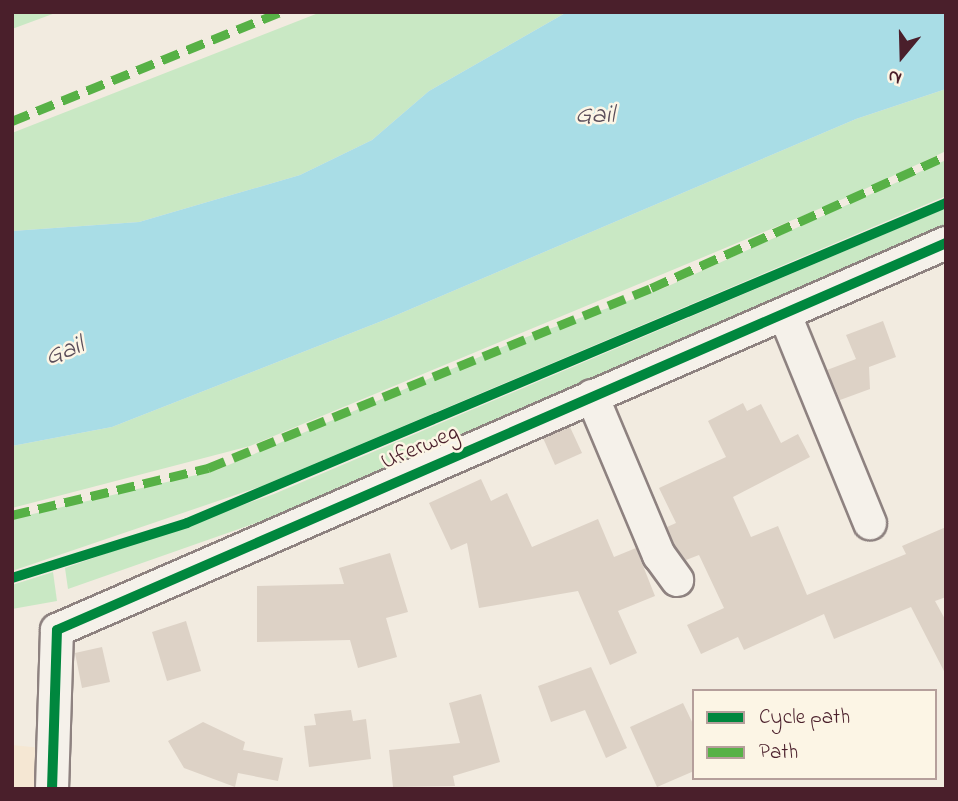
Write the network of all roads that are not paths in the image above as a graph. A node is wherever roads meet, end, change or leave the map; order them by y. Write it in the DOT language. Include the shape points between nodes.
graph roads {
  1 [pos="946,243"];
  2 [pos="785,315"];
  3 [pos="592,396"];
  4 [pos="870,523"];
  5 [pos="677,580"];
  6 [pos="52,789"];
  1 -- 2 [label="street, Uferweg"];
  2 -- 3 [label="street, Uferweg"];
  2 -- 4 [label="street"];
  3 -- 5 [label="street" via="659,555"];
  3 -- 6 [label="street, Uferweg" via="57,631"];
}
